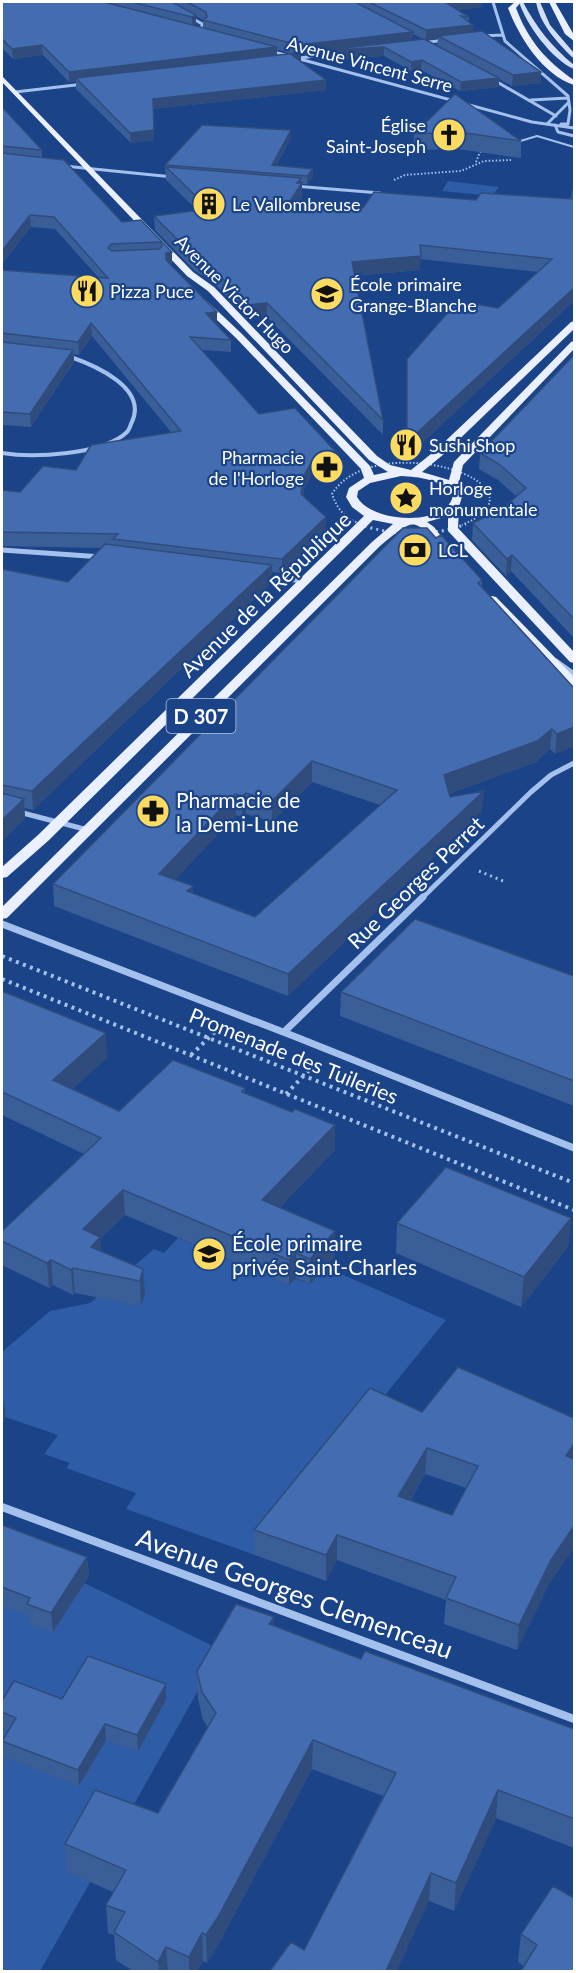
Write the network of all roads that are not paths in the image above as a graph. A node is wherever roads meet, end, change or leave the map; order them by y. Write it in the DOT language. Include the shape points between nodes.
graph roads {
  1 [pos="493,2"];
  2 [pos="520,2"];
  3 [pos="538,2"];
  4 [pos="552,2"];
  5 [pos="181,12"];
  6 [pos="203,33"];
  7 [pos="502,35"];
  8 [pos="479,37"];
  9 [pos="415,38"];
  10 [pos="574,39"];
  11 [pos="446,40"];
  12 [pos="425,43"];
  13 [pos="414,44"];
  14 [pos="435,48"];
  15 [pos="268,50"];
  16 [pos="326,55"];
  17 [pos="574,56"];
  18 [pos="296,58"];
  19 [pos="282,60"];
  20 [pos="574,66"];
  21 [pos="487,76"];
  22 [pos="2,78"];
  23 [pos="574,82"];
  24 [pos="88,83"];
  25 [pos="2,90"];
  26 [pos="15,92"];
  27 [pos="531,100"];
  28 [pos="569,100"];
  29 [pos="556,116"];
  30 [pos="547,124"];
  31 [pos="555,125"];
  32 [pos="574,128"];
  33 [pos="574,136"];
  34 [pos="510,144"];
  35 [pos="574,147"];
  36 [pos="57,165"];
  37 [pos="574,166"];
  38 [pos="75,167"];
  39 [pos="89,169"];
  40 [pos="574,174"];
  41 [pos="182,177"];
  42 [pos="289,186"];
  43 [pos="384,193"];
  44 [pos="186,285"];
  45 [pos="199,299"];
  46 [pos="574,324"];
  47 [pos="574,344"];
  48 [pos="67,356"];
  49 [pos="2,453"];
  50 [pos="401,473"];
  51 [pos="414,474"];
  52 [pos="370,478"];
  53 [pos="453,486"];
  54 [pos="454,508"];
  55 [pos="372,515"];
  56 [pos="411,520"];
  57 [pos="2,550"];
  58 [pos="109,558"];
  59 [pos="456,564"];
  60 [pos="257,576"];
  61 [pos="308,581"];
  62 [pos="480,587"];
  63 [pos="550,658"];
  64 [pos="574,659"];
  65 [pos="574,674"];
  66 [pos="574,684"];
  67 [pos="574,764"];
  68 [pos="10,809"];
  69 [pos="59,822"];
  70 [pos="88,830"];
  71 [pos="2,874"];
  72 [pos="2,915"];
  73 [pos="2,924"];
  74 [pos="284,1032"];
  75 [pos="574,1148"];
  76 [pos="2,1507"];
  77 [pos="574,1719"];
  1 -- 7 [label="street"];
  2 -- 20 [label="main road" via="539,34"];
  2 -- 23 [label="main road" via="512,8 520,33 547,63"];
  3 -- 17 [label="main road" via="552,34"];
  4 -- 10 [label="main road"];
  5 -- 6 [label="street" via="204,25 193,30"];
  7 -- 8 [label="street"];
  7 -- 28 [label="street" via="527,62 563,89"];
  9 -- 12 [label="street"];
  11 -- 12 [label="street"];
  12 -- 13 [label="street"];
  12 -- 14 [label="street"];
  15 -- 18 [label="street, Avenue Vincent Serre"];
  16 -- 18 [label="street"];
  18 -- 19 [label="street"];
  18 -- 30 [label="street, Avenue Vincent Serre"];
  21 -- 27 [label="street"];
  22 -- 26 [label="main road, Avenue Victor Hugo"];
  24 -- 26 [label="street"];
  25 -- 38 [label="main road, Avenue Victor Hugo"];
  26 -- 39 [label="main road, Avenue Victor Hugo"];
  27 -- 28 [label="street"];
  27 -- 29 [label="street"];
  28 -- 29 [label="street"];
  28 -- 31 [label="street" via="568,124"];
  29 -- 30 [label="street"];
  30 -- 31 [label="street, Avenue Vincent Serre"];
  31 -- 32 [label="street"];
  31 -- 33 [label="street, Avenue Vincent Serre" via="558,132"];
  34 -- 35 [label="lane" via="537,136"];
  36 -- 38 [label="street"];
  37 -- 40 [label="lane"];
  38 -- 39 [label="street"];
  38 -- 44 [label="main road, Avenue Victor Hugo"];
  39 -- 41 [label="street"];
  39 -- 50 [label="main road, Avenue Victor Hugo" via="373,458"];
  42 -- 43 [label="street"];
  45 -- 52 [label="main road, Avenue Victor Hugo" via="366,468"];
  46 -- 51 [label="main road"];
  47 -- 53 [label="main road" via="458,464"];
  48 -- 49 [label="street" via="90,362 132,397 136,414 127,432 100,446 63,454"];
  50 -- 51 [label="main road"];
  50 -- 52 [label="main road"];
  51 -- 53 [label="main road"];
  52 -- 55 [label="main road" via="353,490 351,497"];
  53 -- 54 [label="main road" via="459,501"];
  54 -- 56 [label="main road" via="444,514"];
  54 -- 64 [label="main road" via="452,529"];
  55 -- 56 [label="main road"];
  55 -- 61 [label="main road, Avenue de la République / D 307"];
  56 -- 59 [label="main road" via="430,529"];
  56 -- 70 [label="main road, Avenue de la République / D 307" via="376,544"];
  57 -- 58 [label="street"];
  60 -- 61 [label="street"];
  61 -- 69 [label="main road, Avenue de la République / D 307"];
  62 -- 63 [label="main road"];
  63 -- 65 [label="street"];
  63 -- 66 [label="main road"];
  67 -- 74 [label="street, Rue Georges Perret" via="551,775 531,792"];
  68 -- 69 [label="street"];
  69 -- 70 [label="street"];
  69 -- 71 [label="main road, Avenue de la République / D 307"];
  70 -- 72 [label="main road, Avenue de la République / D 307"];
  73 -- 74 [label="street, Promenade des Tuileries"];
  74 -- 75 [label="street, Promenade des Tuileries"];
  76 -- 77 [label="street, Avenue Georges Clemenceau"];
}
